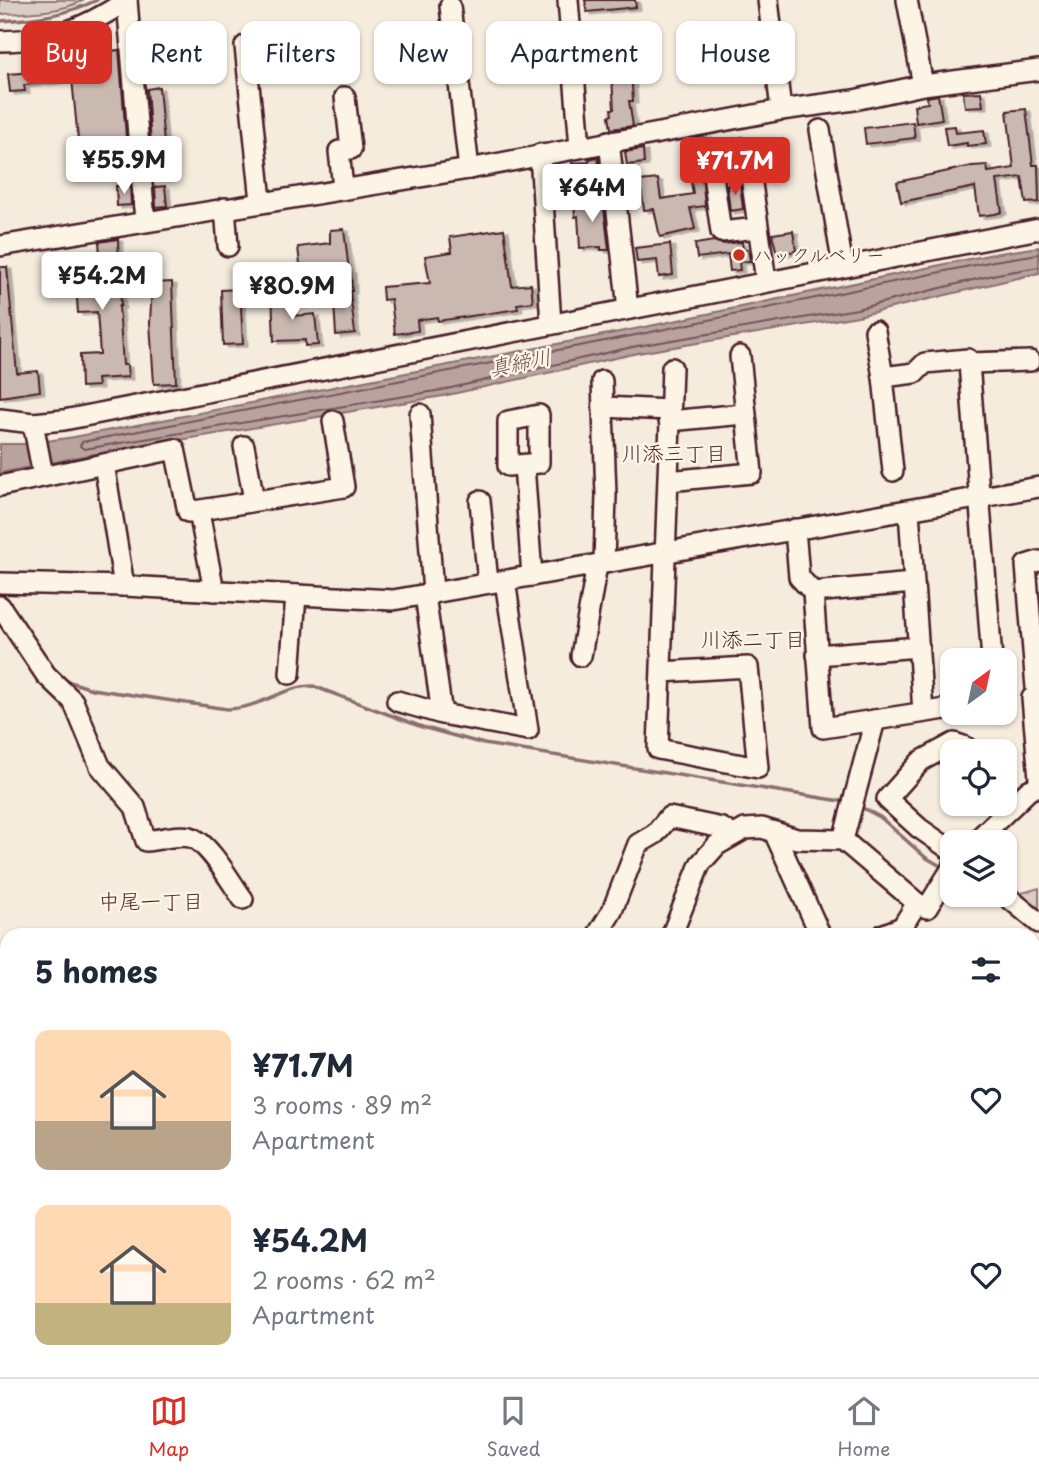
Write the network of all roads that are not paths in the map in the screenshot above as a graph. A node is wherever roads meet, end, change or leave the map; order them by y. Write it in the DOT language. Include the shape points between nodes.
graph roads {
  1 [pos="127,0"];
  2 [pos="568,0"];
  3 [pos="768,0"];
  4 [pos="908,0"];
  5 [pos="450,6"];
  6 [pos="770,21"];
  7 [pos="0,41"];
  8 [pos="1039,70"];
  9 [pos="249,84"];
  10 [pos="778,84"];
  11 [pos="923,85"];
  12 [pos="345,97"];
  13 [pos="781,110"];
  14 [pos="820,130"];
  15 [pos="609,141"];
  16 [pos="580,147"];
  17 [pos="540,154"];
  18 [pos="469,169"];
  19 [pos="344,188"];
  20 [pos="261,201"];
  21 [pos="225,208"];
  22 [pos="145,221"];
  23 [pos="758,228"];
  24 [pos="1039,229"];
  25 [pos="0,246"];
  26 [pos="228,246"];
  27 [pos="843,267"];
  28 [pos="766,281"];
  29 [pos="628,309"];
  30 [pos="551,324"];
  31 [pos="875,331"];
  32 [pos="740,355"];
  33 [pos="1030,361"];
  34 [pos="969,363"];
  35 [pos="672,369"];
  36 [pos="883,377"];
  37 [pos="602,381"];
  38 [pos="603,407"];
  39 [pos="420,414"];
  40 [pos="744,414"];
  41 [pos="670,415"];
  42 [pos="0,419"];
  43 [pos="333,421"];
  44 [pos="34,429"];
  45 [pos="244,446"];
  46 [pos="104,464"];
  47 [pos="524,465"];
  48 [pos="893,471"];
  49 [pos="42,474"];
  50 [pos="668,481"];
  51 [pos="0,486"];
  52 [pos="1039,487"];
  53 [pos="979,498"];
  54 [pos="254,500"];
  55 [pos="480,501"];
  56 [pos="909,511"];
  57 [pos="199,512"];
  58 [pos="794,529"];
  59 [pos="666,552"];
  60 [pos="1039,561"];
  61 [pos="601,564"];
  62 [pos="532,576"];
  63 [pos="496,582"];
  64 [pos="0,583"];
  65 [pos="913,583"];
  66 [pos="124,586"];
  67 [pos="214,591"];
  68 [pos="813,592"];
  69 [pos="429,594"];
  70 [pos="296,595"];
  71 [pos="0,606"];
  72 [pos="919,647"];
  73 [pos="991,648"];
  74 [pos="817,655"];
  75 [pos="581,656"];
  76 [pos="661,672"];
  77 [pos="290,674"];
  78 [pos="1037,693"];
  79 [pos="397,701"];
  80 [pos="940,710"];
  81 [pos="923,712"];
  82 [pos="442,714"];
  83 [pos="875,720"];
  84 [pos="940,751"];
  85 [pos="1039,778"];
  86 [pos="1039,786"];
  87 [pos="1017,798"];
  88 [pos="997,816"];
  89 [pos="985,830"];
  90 [pos="774,832"];
  91 [pos="733,835"];
  92 [pos="843,840"];
  93 [pos="940,843"];
  94 [pos="940,887"];
  95 [pos="243,899"];
  96 [pos="917,903"];
  97 [pos="1017,905"];
  98 [pos="1039,923"];
  99 [pos="602,928"];
  100 [pos="674,928"];
  101 [pos="817,928"];
  102 [pos="899,928"];
  1 -- 7 [label="street" via="91,23 61,33"];
  1 -- 22 [label="street"];
  2 -- 16 [label="street"];
  3 -- 6 [label="street"];
  4 -- 11 [label="street"];
  5 -- 18 [label="street"];
  8 -- 11 [label="street"];
  9 -- 20 [label="street"];
  10 -- 13 [label="street"];
  11 -- 13 [label="street"];
  12 -- 19 [label="street" via="351,149 339,150"];
  13 -- 15 [label="street"];
  14 -- 27 [label="street"];
  15 -- 16 [label="street"];
  15 -- 29 [label="street"];
  16 -- 17 [label="street"];
  17 -- 18 [label="street"];
  17 -- 30 [label="street"];
  18 -- 19 [label="street"];
  19 -- 20 [label="street"];
  20 -- 21 [label="street"];
  21 -- 22 [label="street"];
  21 -- 26 [label="street"];
  22 -- 25 [label="street"];
  23 -- 28 [label="street"];
  24 -- 27 [label="street"];
  27 -- 28 [label="street"];
  28 -- 29 [label="street"];
  29 -- 30 [label="street"];
  30 -- 44 [label="street"];
  31 -- 36 [label="street"];
  32 -- 40 [label="street"];
  33 -- 34 [label="street"];
  34 -- 36 [label="street" via="968,359 925,363 915,373"];
  34 -- 53 [label="street"];
  35 -- 41 [label="street"];
  36 -- 48 [label="street"];
  37 -- 38 [label="street"];
  38 -- 41 [label="street"];
  38 -- 61 [label="street" via="606,495"];
  39 -- 69 [label="street"];
  40 -- 41 [label="street"];
  40 -- 50 [label="street" via="752,473"];
  41 -- 50 [label="street"];
  42 -- 44 [label="street"];
  43 -- 54 [label="street" via="344,486"];
  44 -- 49 [label="street"];
  45 -- 54 [label="street"];
  46 -- 49 [label="street"];
  46 -- 57 [label="street" via="176,449 188,512"];
  46 -- 66 [label="street"];
  47 -- 62 [label="street"];
  49 -- 51 [label="street"];
  50 -- 59 [label="street"];
  52 -- 53 [label="street"];
  53 -- 56 [label="street"];
  53 -- 73 [label="street"];
  54 -- 57 [label="street"];
  55 -- 63 [label="street"];
  56 -- 58 [label="street"];
  56 -- 65 [label="street"];
  57 -- 67 [label="street"];
  58 -- 59 [label="street"];
  58 -- 68 [label="street" via="799,577"];
  59 -- 61 [label="street"];
  59 -- 76 [label="street"];
  60 -- 78 [label="street" via="1026,565"];
  61 -- 62 [label="street"];
  61 -- 75 [label="street"];
  62 -- 63 [label="street"];
  63 -- 69 [label="street"];
  63 -- 82 [label="street" via="528,730"];
  64 -- 66 [label="street"];
  65 -- 68 [label="street"];
  65 -- 72 [label="street"];
  66 -- 67 [label="street"];
  67 -- 70 [label="street"];
  68 -- 74 [label="street"];
  69 -- 70 [label="street" via="393,600"];
  69 -- 82 [label="street"];
  70 -- 77 [label="street"];
  71 -- 95 [label="street" via="46,675 73,701 100,766 135,807 146,841 187,836 197,840"];
  72 -- 74 [label="street"];
  72 -- 81 [label="street"];
  74 -- 83 [label="street" via="823,728"];
  76 -- 76 [label="street" via="657,750 758,768 748,667"];
  78 -- 85 [label="street" via="1032,698"];
  79 -- 82 [label="street"];
  80 -- 81 [label="street"];
  81 -- 83 [label="street"];
  83 -- 92 [label="street"];
  84 -- 93 [label="street" via="921,761 887,799"];
  86 -- 87 [label="street"];
  88 -- 89 [label="street"];
  90 -- 91 [label="street" via="745,829"];
  90 -- 92 [label="street" via="797,839"];
  90 -- 101 [label="street"];
  91 -- 99 [label="street" via="722,828 669,817 655,834 638,844"];
  91 -- 100 [label="street" via="700,864"];
  92 -- 96 [label="street"];
  94 -- 96 [label="street" via="927,908"];
  96 -- 102 [label="street"];
  97 -- 98 [label="street"];
}
